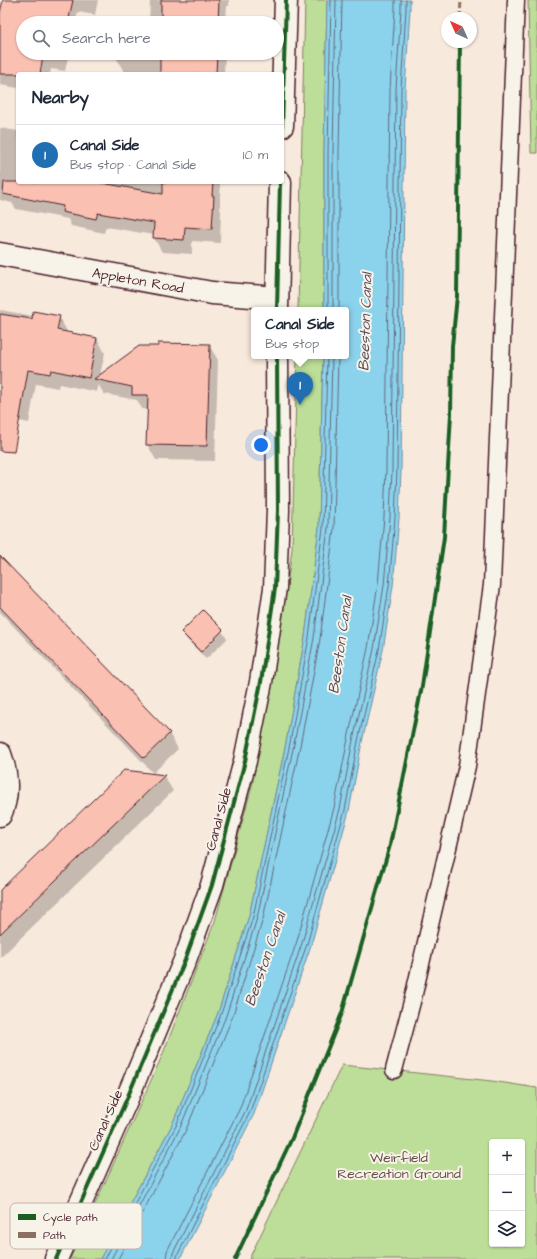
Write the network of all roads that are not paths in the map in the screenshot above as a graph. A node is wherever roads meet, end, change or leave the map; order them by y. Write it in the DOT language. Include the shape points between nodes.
graph roads {
  1 [pos="286,0"];
  2 [pos="516,0"];
  3 [pos="284,72"];
  4 [pos="280,184"];
  5 [pos="0,254"];
  6 [pos="277,304"];
  7 [pos="277,359"];
  8 [pos="0,754"];
  9 [pos="0,815"];
  10 [pos="394,1070"];
  11 [pos="81,1203"];
  12 [pos="60,1249"];
  13 [pos="56,1259"];
  1 -- 3 [label="street"];
  2 -- 10 [label="lane" via="492,585 467,766"];
  4 -- 6 [label="street"];
  5 -- 6 [label="street, Appleton Road"];
  7 -- 11 [label="street, Canal Side" via="278,510 275,588 261,682 245,761 212,886 185,960"];
  8 -- 9 [label="street" via="6,781"];
  12 -- 13 [label="street, Canal Side"];
}
